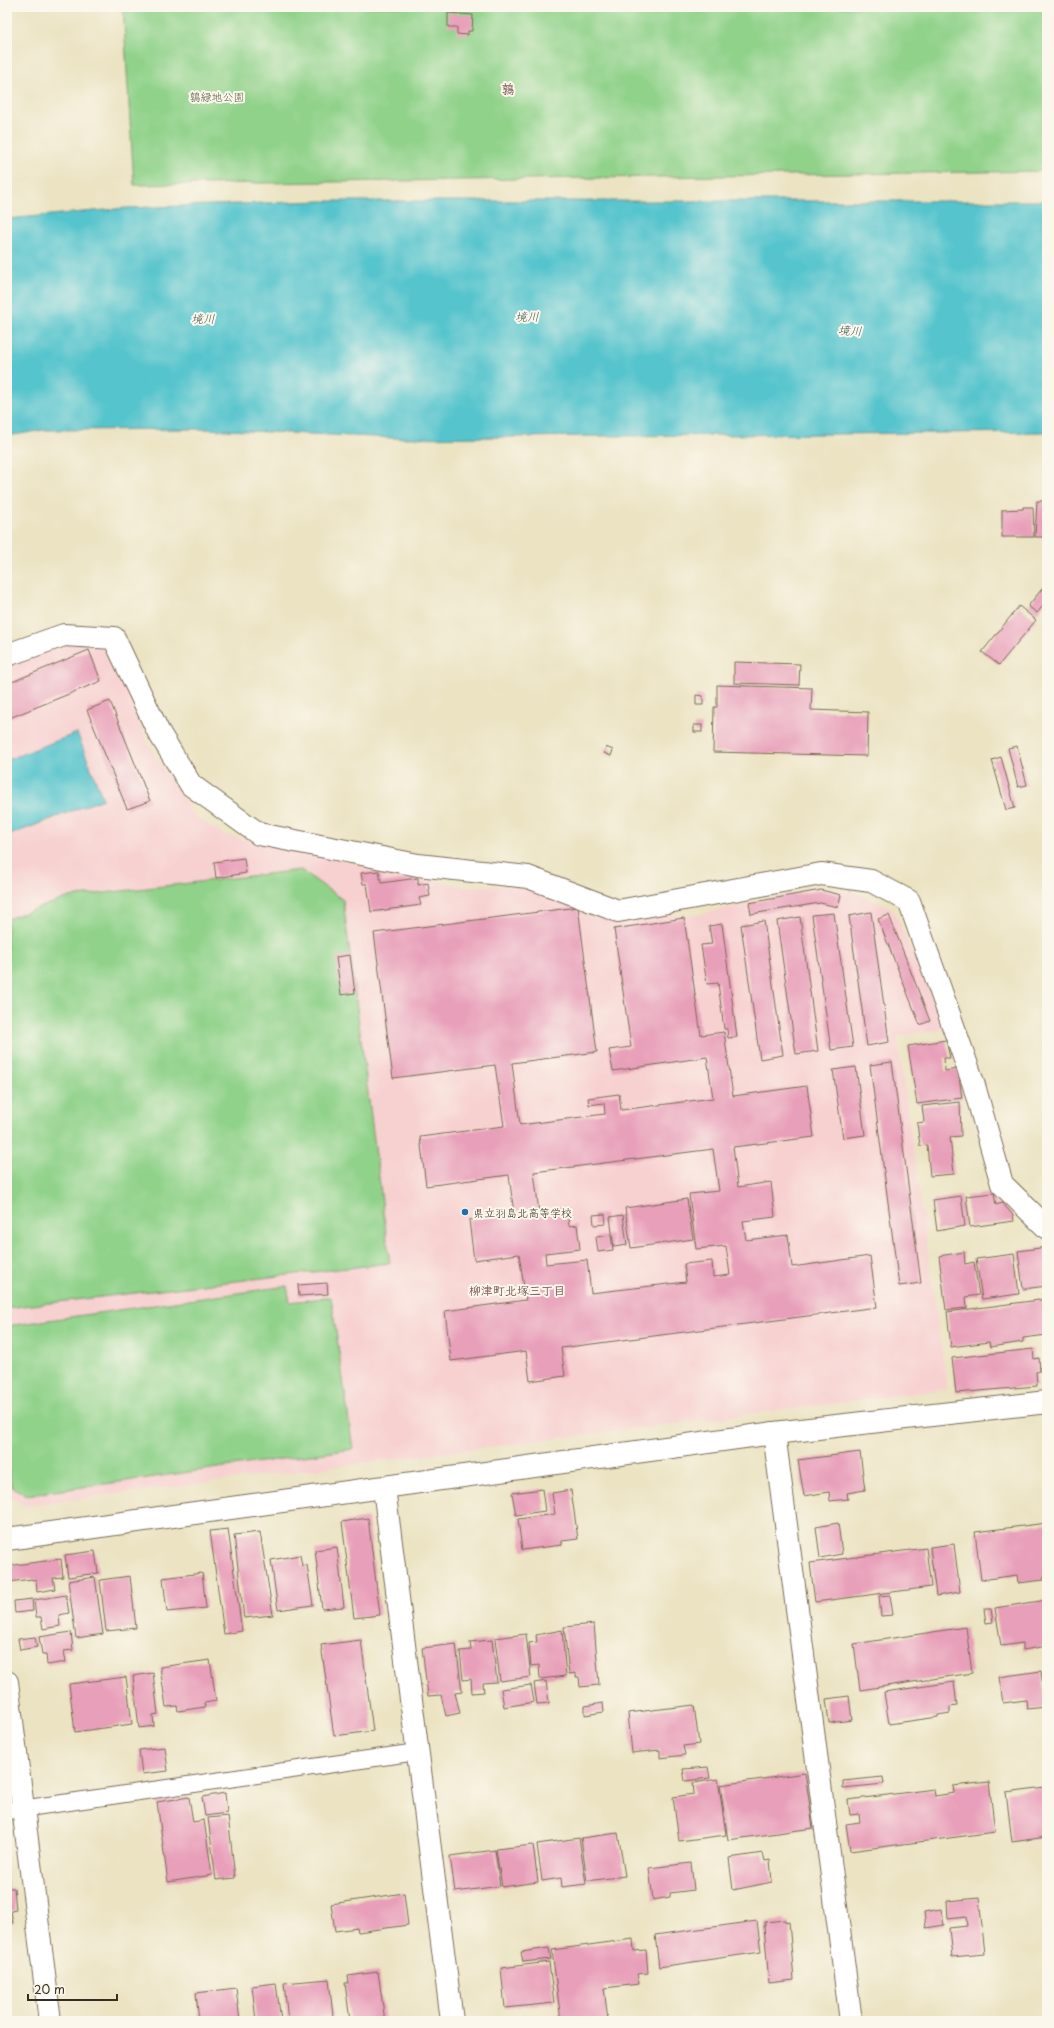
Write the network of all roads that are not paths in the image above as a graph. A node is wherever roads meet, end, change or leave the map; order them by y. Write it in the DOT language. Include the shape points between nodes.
graph roads {
  1 [pos="7,655"];
  2 [pos="1047,1228"];
  3 [pos="1047,1402"];
  4 [pos="774,1433"];
  5 [pos="384,1488"];
  6 [pos="7,1539"];
  7 [pos="7,1682"];
  8 [pos="418,1752"];
  9 [pos="15,1810"];
  10 [pos="50,2021"];
  11 [pos="452,2021"];
  12 [pos="851,2021"];
  1 -- 2 [label="street" via="64,635 114,638 158,731 191,785 259,834 418,865 528,877 618,910 821,874 871,881 909,901 973,1082 1002,1184"];
  3 -- 4 [label="street"];
  4 -- 5 [label="street"];
  4 -- 12 [label="street"];
  5 -- 6 [label="street"];
  5 -- 8 [label="street"];
  7 -- 9 [label="street"];
  8 -- 9 [label="lane"];
  8 -- 11 [label="street"];
  9 -- 10 [label="street"];
}
